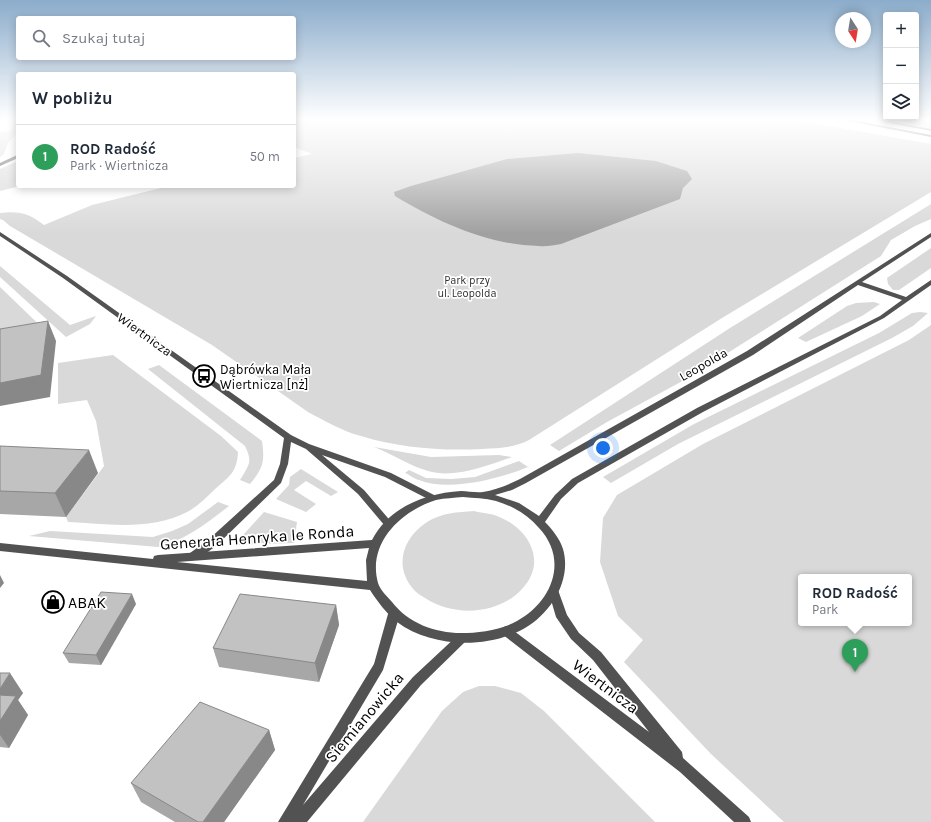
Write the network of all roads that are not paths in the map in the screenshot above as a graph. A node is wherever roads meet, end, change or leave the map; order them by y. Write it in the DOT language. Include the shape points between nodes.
graph roads {
  1 [pos="15,157"];
  2 [pos="0,165"];
  3 [pos="0,234"];
  4 [pos="931,235"];
  5 [pos="931,282"];
  6 [pos="858,283"];
  7 [pos="907,299"];
  8 [pos="288,437"];
  9 [pos="306,446"];
  10 [pos="478,495"];
  11 [pos="433,498"];
  12 [pos="540,522"];
  13 [pos="388,524"];
  14 [pos="375,544"];
  15 [pos="0,547"];
  16 [pos="194,556"];
  17 [pos="141,561"];
  18 [pos="374,586"];
  19 [pos="554,593"];
  20 [pos="394,614"];
  21 [pos="506,632"];
  22 [pos="462,638"];
  23 [pos="685,767"];
  24 [pos="285,822"];
  25 [pos="298,822"];
  26 [pos="744,822"];
  1 -- 2 [label="street"];
  3 -- 8 [label="street, Wiertnicza" via="65,277"];
  4 -- 6 [label="street, Leopolda"];
  5 -- 7 [label="street"];
  6 -- 7 [label="street"];
  6 -- 10 [label="street, Leopolda" via="750,353 523,481 509,488"];
  7 -- 12 [label="street" via="882,317 700,410 575,481 558,497"];
  8 -- 9 [label="street, Wiertnicza"];
  8 -- 16 [label="street" via="278,482"];
  9 -- 11 [label="street, Wiertnicza" via="388,475"];
  9 -- 13 [label="street, Wiertnicza" via="361,492"];
  10 -- 11 [label="street"];
  10 -- 12 [label="street" via="510,503 527,511"];
  11 -- 13 [label="street" via="408,508"];
  12 -- 19 [label="street" via="555,543 561,567"];
  13 -- 14 [label="street"];
  14 -- 16 [label="street, Generała Henryka le Ronda"];
  14 -- 18 [label="street" via="370,564"];
  15 -- 17 [label="street, Generała Henryka le Ronda"];
  16 -- 17 [label="street, Generała Henryka le Ronda"];
  17 -- 18 [label="street, Generała Henryka le Ronda"];
  18 -- 20 [label="street"];
  19 -- 21 [label="street" via="543,608 532,617"];
  19 -- 23 [label="street, Wiertnicza" via="562,618 575,636 597,656"];
  20 -- 22 [label="street" via="413,626 436,635"];
  20 -- 24 [label="street, Siemianowicka" via="379,666"];
  21 -- 22 [label="street"];
  21 -- 23 [label="street, Wiertnicza"];
  22 -- 25 [label="street, Siemianowicka" via="416,681"];
  23 -- 26 [label="street, Wiertnicza"];
}
